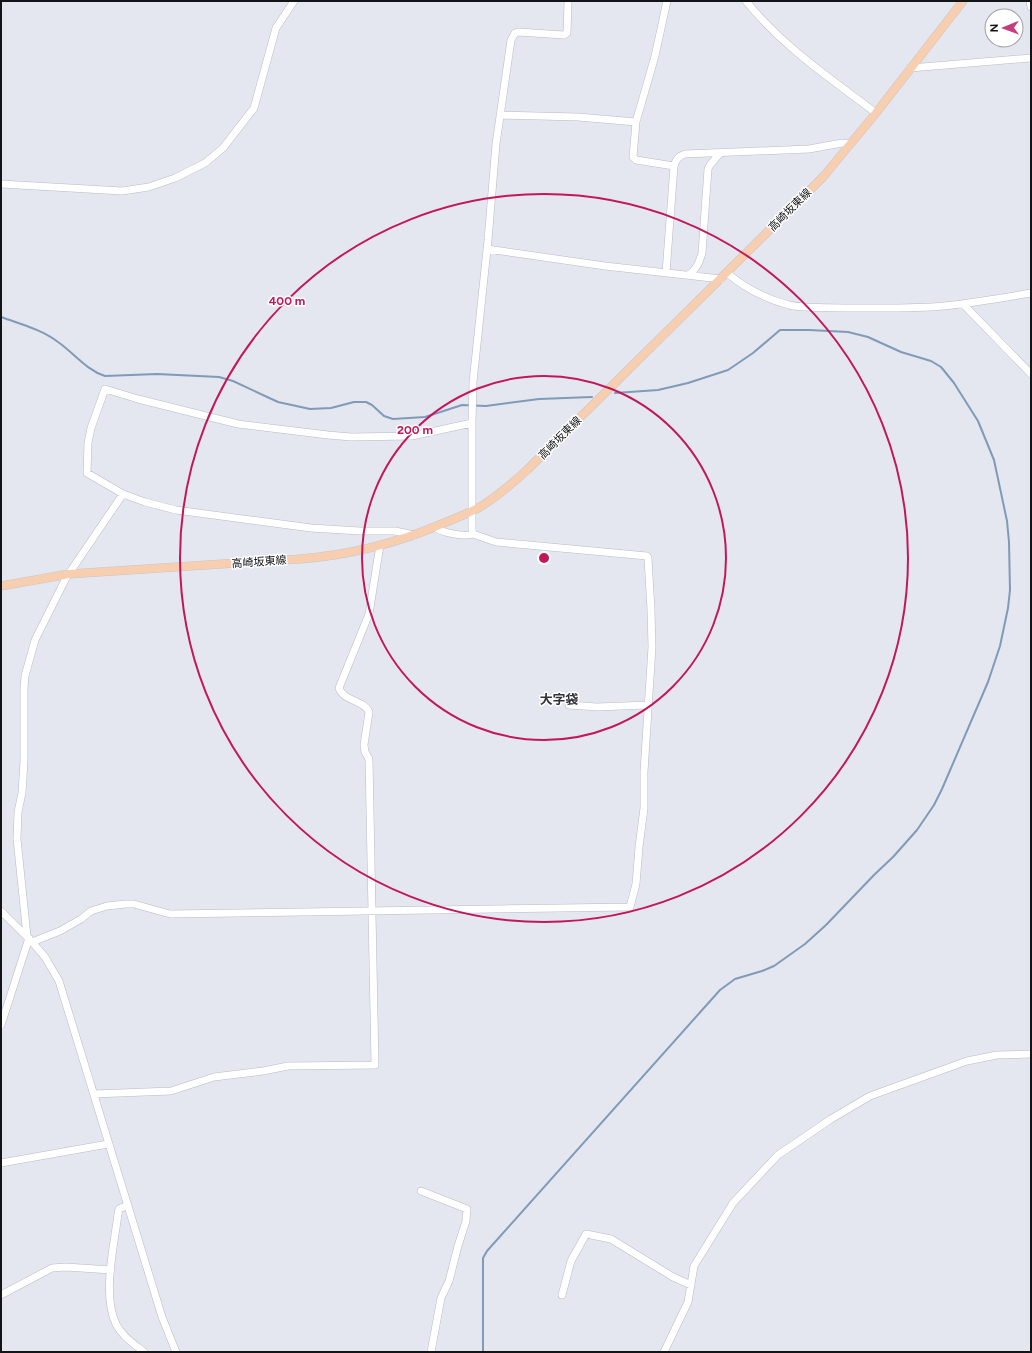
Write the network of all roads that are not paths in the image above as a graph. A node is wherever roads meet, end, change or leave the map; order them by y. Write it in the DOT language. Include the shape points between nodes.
graph roads {
  1 [pos="294,1"];
  2 [pos="568,1"];
  3 [pos="667,1"];
  4 [pos="746,1"];
  5 [pos="963,1"];
  6 [pos="1030,1"];
  7 [pos="1031,7"];
  8 [pos="1031,58"];
  9 [pos="910,68"];
  10 [pos="876,113"];
  11 [pos="500,115"];
  12 [pos="636,122"];
  13 [pos="850,144"];
  14 [pos="720,153"];
  15 [pos="674,166"];
  16 [pos="1,184"];
  17 [pos="487,249"];
  18 [pos="666,273"];
  19 [pos="727,273"];
  20 [pos="689,275"];
  21 [pos="721,279"];
  22 [pos="1031,293"];
  23 [pos="963,304"];
  24 [pos="1031,374"];
  25 [pos="472,422"];
  26 [pos="123,494"];
  27 [pos="472,511"];
  28 [pos="435,527"];
  29 [pos="473,534"];
  30 [pos="414,535"];
  31 [pos="380,546"];
  32 [pos="69,574"];
  33 [pos="1,586"];
  34 [pos="569,705"];
  35 [pos="648,706"];
  36 [pos="373,910"];
  37 [pos="1,911"];
  38 [pos="29,939"];
  39 [pos="1,1025"];
  40 [pos="1031,1054"];
  41 [pos="94,1094"];
  42 [pos="108,1144"];
  43 [pos="1,1163"];
  44 [pos="421,1191"];
  45 [pos="128,1205"];
  46 [pos="111,1270"];
  47 [pos="690,1285"];
  48 [pos="1,1295"];
  49 [pos="562,1295"];
  50 [pos="144,1352"];
  51 [pos="176,1352"];
  52 [pos="431,1352"];
  53 [pos="664,1352"];
  1 -- 16 [label="street" via="276,28 254,108 223,148 205,164 149,187 122,191"];
  2 -- 11 [label="street" via="567,32 564,35 518,32 512,36"];
  3 -- 12 [label="street" via="655,56"];
  4 -- 10 [label="street" via="763,22 806,60"];
  5 -- 9 [label="main road, 高崎坂東線"];
  6 -- 7 [label="street"];
  8 -- 9 [label="street"];
  9 -- 10 [label="main road, 高崎坂東線"];
  10 -- 13 [label="main road, 高崎坂東線"];
  11 -- 12 [label="street" via="578,117"];
  11 -- 17 [label="street" via="492,174"];
  12 -- 15 [label="street" via="634,159"];
  13 -- 14 [label="street" via="809,149"];
  13 -- 19 [label="main road, 高崎坂東線" via="823,177"];
  14 -- 15 [label="street" via="685,154 678,157"];
  14 -- 20 [label="street" via="708,169 702,253 696,269"];
  15 -- 18 [label="street"];
  17 -- 18 [label="street"];
  17 -- 25 [label="street" via="474,375"];
  18 -- 20 [label="street"];
  19 -- 21 [label="main road, 高崎坂東線"];
  19 -- 23 [label="street" via="761,295 790,305 920,308"];
  20 -- 21 [label="street"];
  21 -- 27 [label="main road, 高崎坂東線" via="519,478"];
  22 -- 23 [label="street"];
  23 -- 24 [label="street"];
  25 -- 26 [label="street" via="412,436 328,435 238,424 106,389 91,428 87,473"];
  25 -- 27 [label="street"];
  26 -- 30 [label="street" via="176,510 237,519 311,528 395,531"];
  26 -- 32 [label="street"];
  27 -- 28 [label="main road, 高崎坂東線"];
  27 -- 29 [label="street"];
  28 -- 29 [label="street" via="439,531 468,536"];
  28 -- 30 [label="main road, 高崎坂東線"];
  29 -- 35 [label="street" via="496,542 647,556 652,617"];
  30 -- 31 [label="main road, 高崎坂東線"];
  31 -- 32 [label="main road, 高崎坂東線" via="306,559"];
  31 -- 36 [label="street" via="369,614 339,688 343,694 363,705 369,712 364,745 369,759"];
  32 -- 33 [label="main road, 高崎坂東線"];
  32 -- 38 [label="street" via="35,640 25,676 24,761 17,839"];
  34 -- 35 [label="street"];
  35 -- 36 [label="street" via="644,808 636,884 630,906"];
  36 -- 38 [label="street" via="170,914 142,905 126,904 91,911 60,931"];
  36 -- 41 [label="street" via="375,1064 288,1066 214,1077 171,1091"];
  37 -- 38 [label="street"];
  38 -- 39 [label="street"];
  38 -- 41 [label="street" via="45,957 59,981"];
  40 -- 47 [label="street" via="997,1055 967,1061 870,1096 831,1118 778,1155 732,1203 694,1266"];
  41 -- 42 [label="street"];
  42 -- 43 [label="street"];
  42 -- 45 [label="street"];
  44 -- 52 [label="street" via="467,1209 466,1222 449,1281 441,1298"];
  45 -- 46 [label="street" via="118,1212"];
  45 -- 51 [label="street" via="162,1317"];
  46 -- 48 [label="street" via="52,1268"];
  46 -- 50 [label="street" via="110,1300 116,1324 126,1337"];
  47 -- 49 [label="street" via="611,1239 586,1234 571,1261"];
  47 -- 53 [label="street" via="688,1302"];
}
